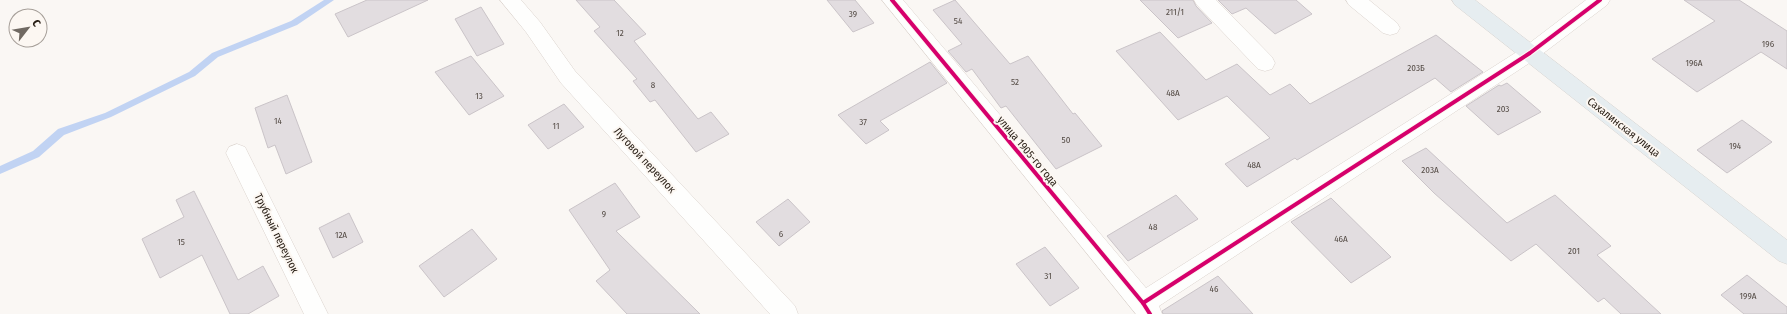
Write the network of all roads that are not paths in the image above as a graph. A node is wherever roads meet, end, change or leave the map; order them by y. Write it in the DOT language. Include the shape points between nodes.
graph roads {
  1 [pos="510,0"];
  2 [pos="892,0"];
  3 [pos="1204,0"];
  4 [pos="1356,0"];
  5 [pos="1462,0"];
  6 [pos="1600,0"];
  7 [pos="1390,28"];
  8 [pos="1530,53"];
  9 [pos="1266,63"];
  10 [pos="237,152"];
  11 [pos="1787,254"];
  12 [pos="1147,309"];
  13 [pos="316,314"];
  14 [pos="786,314"];
  1 -- 14 [label="street, Луговой переулок" via="533,27 568,77"];
  2 -- 12 [label="street, улица 1905-го года"];
  3 -- 9 [label="street"];
  4 -- 7 [label="street"];
  5 -- 8 [label="main road, Сахалинская улица"];
  6 -- 8 [label="street"];
  8 -- 11 [label="main road, Сахалинская улица"];
  8 -- 12 [label="street"];
  10 -- 13 [label="street, Трубный переулок"];
}
